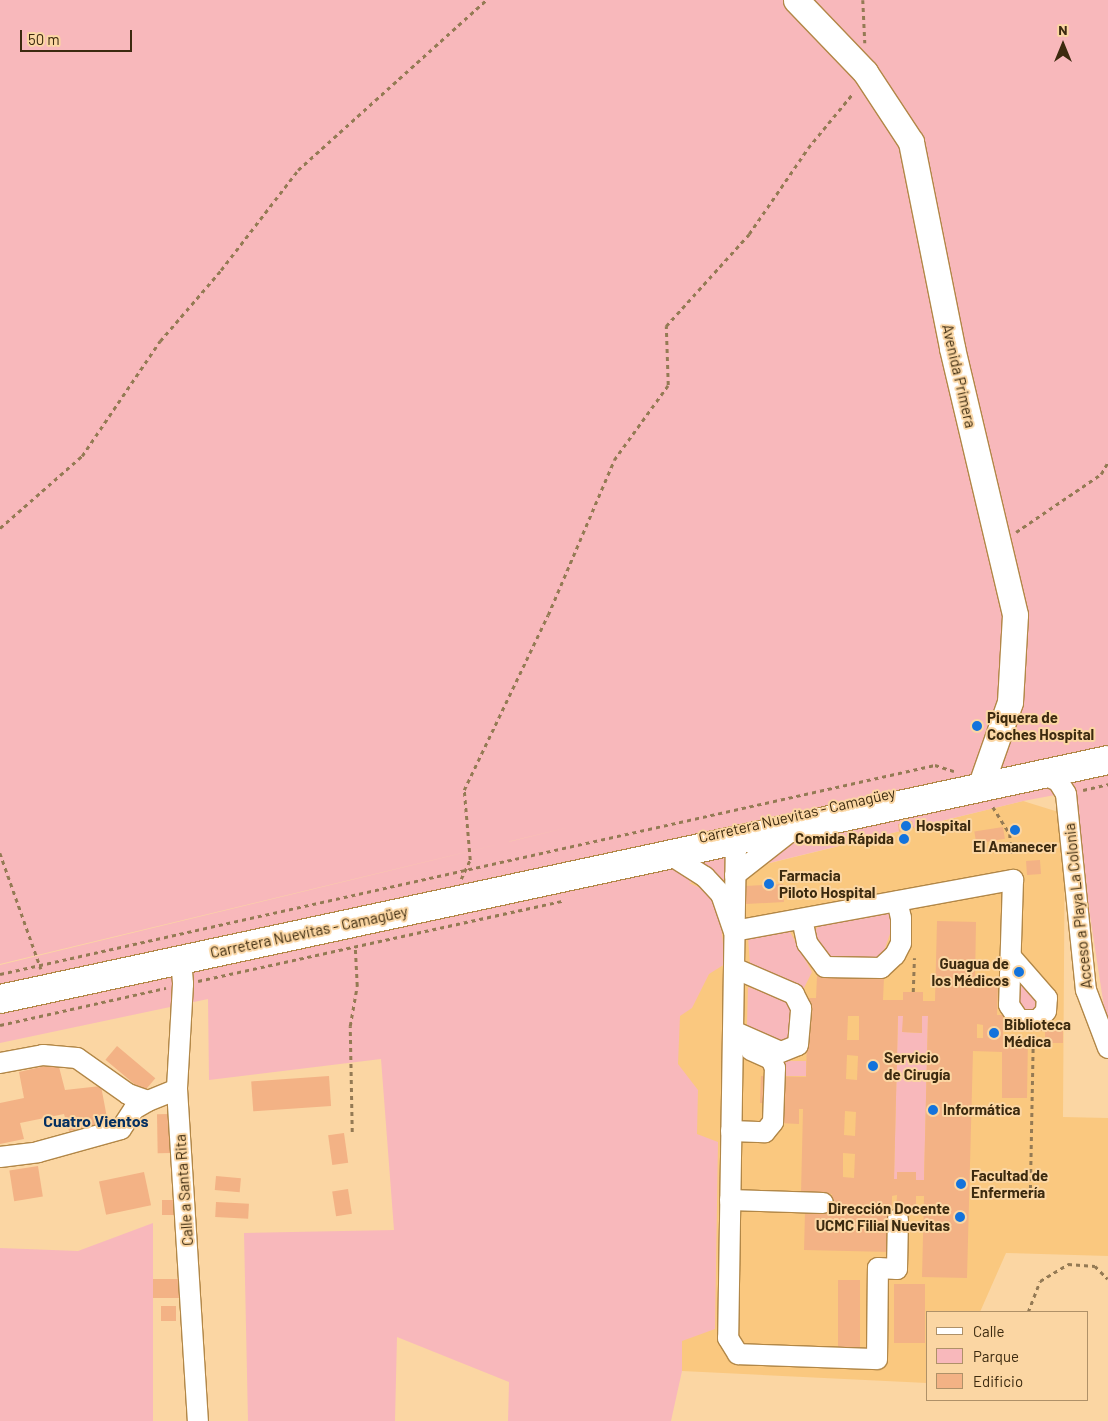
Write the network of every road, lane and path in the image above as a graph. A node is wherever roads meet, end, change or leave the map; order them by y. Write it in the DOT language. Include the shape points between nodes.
graph roads {
  1 [pos="486,0"];
  2 [pos="796,0"];
  3 [pos="863,0"];
  4 [pos="859,82"];
  5 [pos="1108,462"];
  6 [pos="0,528"];
  7 [pos="998,544"];
  8 [pos="1108,760"];
  9 [pos="1041,774"];
  10 [pos="982,780"];
  11 [pos="796,826"];
  12 [pos="736,840"];
  13 [pos="774,844"];
  14 [pos="0,853"];
  15 [pos="669,854"];
  16 [pos="1011,854"];
  17 [pos="618,865"];
  18 [pos="466,869"];
  19 [pos="735,875"];
  20 [pos="570,899"];
  21 [pos="451,901"];
  22 [pos="897,901"];
  23 [pos="802,919"];
  24 [pos="734,931"];
  25 [pos="353,935"];
  26 [pos="1012,958"];
  27 [pos="734,968"];
  28 [pos="182,972"];
  29 [pos="0,974"];
  30 [pos="44,976"];
  31 [pos="0,999"];
  32 [pos="1032,1022"];
  33 [pos="0,1025"];
  34 [pos="733,1037"];
  35 [pos="1108,1048"];
  36 [pos="0,1062"];
  37 [pos="177,1089"];
  38 [pos="148,1101"];
  39 [pos="731,1131"];
  40 [pos="352,1132"];
  41 [pos="0,1157"];
  42 [pos="1030,1196"];
  43 [pos="730,1200"];
  44 [pos="823,1202"];
  45 [pos="898,1219"];
  46 [pos="1108,1279"];
  47 [pos="1028,1311"];
  48 [pos="198,1421"];
  1 -- 6 [label="path" via="298,170 221,270 160,341 82,456"];
  2 -- 4 [label="main road, Avenida Primera"];
  3 -- 4 [label="path"];
  4 -- 7 [label="main road, Avenida Primera" via="911,142 952,348"];
  4 -- 18 [label="path" via="808,148 749,234 666,326 668,385 614,460 548,615 464,790 470,860"];
  5 -- 7 [label="path" via="1101,474"];
  7 -- 10 [label="main road, Avenida Primera" via="1015,615 1010,702"];
  8 -- 9 [label="highway, Carretera Nuevitas - Camagüey"];
  9 -- 10 [label="highway, Carretera Nuevitas - Camagüey"];
  9 -- 35 [label="street, Acceso a Playa La Colonia" via="1058,781 1066,794 1086,990"];
  10 -- 11 [label="highway, Carretera Nuevitas - Camagüey"];
  10 -- 13 [label="street" via="938,806"];
  10 -- 16 [label="path" via="1010,834"];
  10 -- 17 [label="street, Carretera Nuevitas - Camagüey" via="937,783 650,848"];
  10 -- 18 [label="path" via="935,765"];
  11 -- 12 [label="highway, Carretera Nuevitas - Camagüey"];
  11 -- 13 [label="street"];
  12 -- 15 [label="highway, Carretera Nuevitas - Camagüey"];
  12 -- 19 [label="street"];
  13 -- 19 [label="street"];
  14 -- 30 [label="path"];
  15 -- 17 [label="highway, Carretera Nuevitas - Camagüey"];
  15 -- 24 [label="street" via="705,877 721,894"];
  17 -- 21 [label="highway, Carretera Nuevitas - Camagüey"];
  18 -- 21 [label="path"];
  18 -- 30 [label="path"];
  19 -- 24 [label="street"];
  20 -- 25 [label="path"];
  21 -- 25 [label="highway, Carretera Nuevitas - Camagüey"];
  22 -- 23 [label="street"];
  22 -- 23 [label="street" via="901,943 895,955 881,968 825,967 807,943"];
  22 -- 26 [label="street" via="1012,880"];
  23 -- 24 [label="street"];
  24 -- 27 [label="street"];
  25 -- 28 [label="highway, Carretera Nuevitas - Camagüey"];
  25 -- 28 [label="path"];
  25 -- 40 [label="path" via="357,986 350,1026"];
  26 -- 32 [label="street" via="1010,1011 1019,1020"];
  26 -- 32 [label="street" via="1047,998 1046,1011"];
  27 -- 34 [label="street"];
  27 -- 34 [label="street" via="794,994 802,1008 798,1045 781,1052"];
  28 -- 30 [label="highway, Carretera Nuevitas - Camagüey"];
  28 -- 33 [label="path"];
  28 -- 37 [label="street, Calle a Santa Rita"];
  29 -- 30 [label="path"];
  30 -- 31 [label="highway, Carretera Nuevitas - Camagüey"];
  32 -- 42 [label="path"];
  34 -- 39 [label="street"];
  34 -- 39 [label="street" via="771,1059 775,1068 773,1122 765,1132"];
  36 -- 38 [label="street" via="43,1055 77,1058 128,1094"];
  37 -- 38 [label="street"];
  37 -- 48 [label="street, Calle a Santa Rita"];
  38 -- 41 [label="street" via="134,1109 120,1129 38,1152"];
  39 -- 43 [label="street"];
  43 -- 44 [label="street"];
  43 -- 45 [label="street" via="728,1338 738,1354 746,1357 877,1359 878,1268 897,1269"];
  46 -- 47 [label="path" via="1095,1266 1068,1264 1040,1281"];
}
